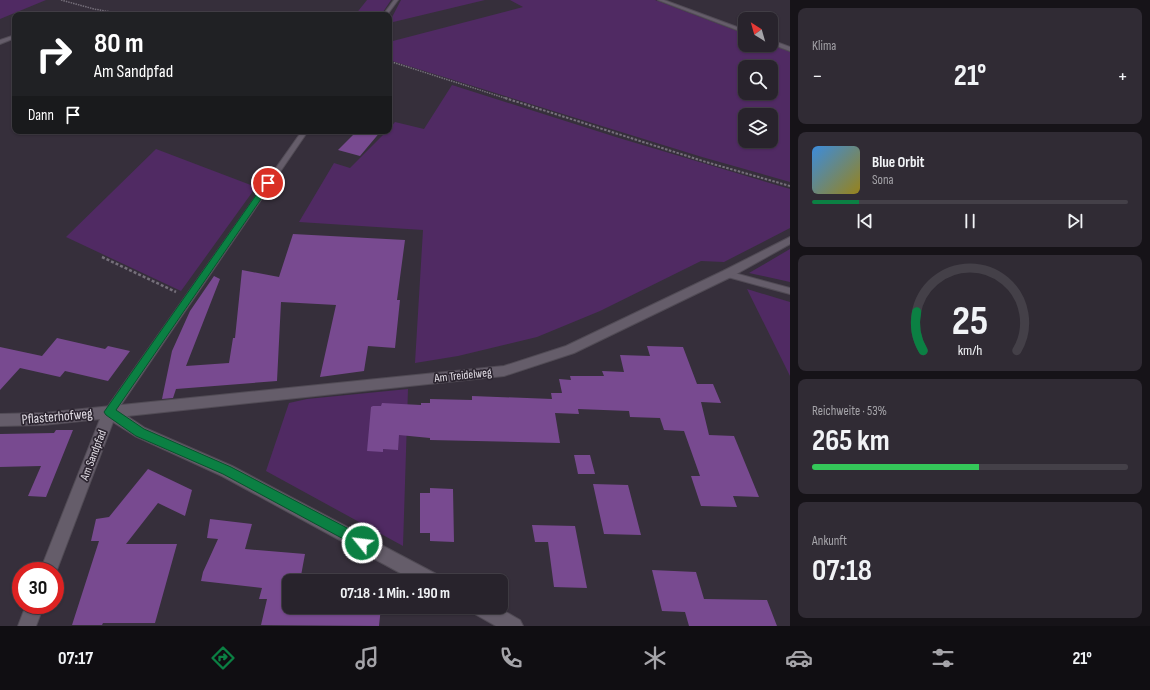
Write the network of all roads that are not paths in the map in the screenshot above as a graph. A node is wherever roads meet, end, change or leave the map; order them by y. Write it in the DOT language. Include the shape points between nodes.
graph roads {
  1 [pos="396,0"];
  2 [pos="660,0"];
  3 [pos="387,12"];
  4 [pos="738,29"];
  5 [pos="12,37"];
  6 [pos="0,42"];
  7 [pos="778,45"];
  8 [pos="790,49"];
  9 [pos="302,134"];
  10 [pos="790,240"];
  11 [pos="727,274"];
  12 [pos="790,291"];
  13 [pos="110,412"];
  14 [pos="0,420"];
  15 [pos="52,562"];
  16 [pos="419,574"];
  17 [pos="32,614"];
  18 [pos="492,614"];
  19 [pos="27,626"];
  20 [pos="514,626"];
  1 -- 3 [label="lane"];
  2 -- 4 [label="lane"];
  5 -- 6 [label="lane"];
  7 -- 8 [label="lane"];
  9 -- 13 [label="lane, Am Sandpfad"];
  10 -- 11 [label="street, Am Treidelweg"];
  11 -- 12 [label="lane"];
  11 -- 13 [label="street, Am Treidelweg" via="570,350 504,371"];
  13 -- 14 [label="street, Pflasterhofweg" via="43,419"];
  13 -- 15 [label="street, Am Sandpfad"];
  13 -- 16 [label="street, Pflasterhofweg" via="140,432 227,471"];
  17 -- 19 [label="street"];
  18 -- 20 [label="street"];
}
